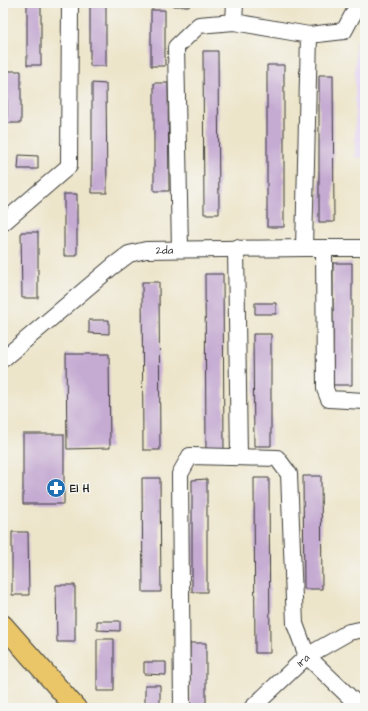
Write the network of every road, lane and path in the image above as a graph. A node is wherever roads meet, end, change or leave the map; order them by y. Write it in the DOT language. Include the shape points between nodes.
graph roads {
  1 [pos="70,3"];
  2 [pos="235,3"];
  3 [pos="358,3"];
  4 [pos="234,22"];
  5 [pos="309,35"];
  6 [pos="3,223"];
  7 [pos="236,248"];
  8 [pos="304,248"];
  9 [pos="365,248"];
  10 [pos="180,249"];
  11 [pos="324,249"];
  12 [pos="3,359"];
  13 [pos="365,401"];
  14 [pos="239,457"];
  15 [pos="3,625"];
  16 [pos="365,629"];
  17 [pos="307,656"];
  18 [pos="76,708"];
  19 [pos="182,708"];
  20 [pos="252,708"];
  21 [pos="361,708"];
  1 -- 6 [label="street" via="69,166"];
  2 -- 4 [label="street"];
  3 -- 5 [label="street" via="344,32"];
  4 -- 5 [label="street"];
  4 -- 10 [label="street" via="199,25 176,47"];
  5 -- 8 [label="street"];
  7 -- 8 [label="street, 2da"];
  7 -- 10 [label="street, 2da"];
  7 -- 14 [label="street"];
  8 -- 11 [label="street, 2da"];
  9 -- 11 [label="street, 2da"];
  10 -- 12 [label="street, 2da" via="146,250 129,254"];
  11 -- 13 [label="street" via="325,389 329,399"];
  14 -- 17 [label="street" via="277,458 289,474 295,624"];
  14 -- 19 [label="street" via="190,456 180,474"];
  15 -- 18 [label="main road"];
  16 -- 17 [label="street, 1ra" via="349,632"];
  17 -- 20 [label="street, 1ra"];
  17 -- 21 [label="street"];
}
